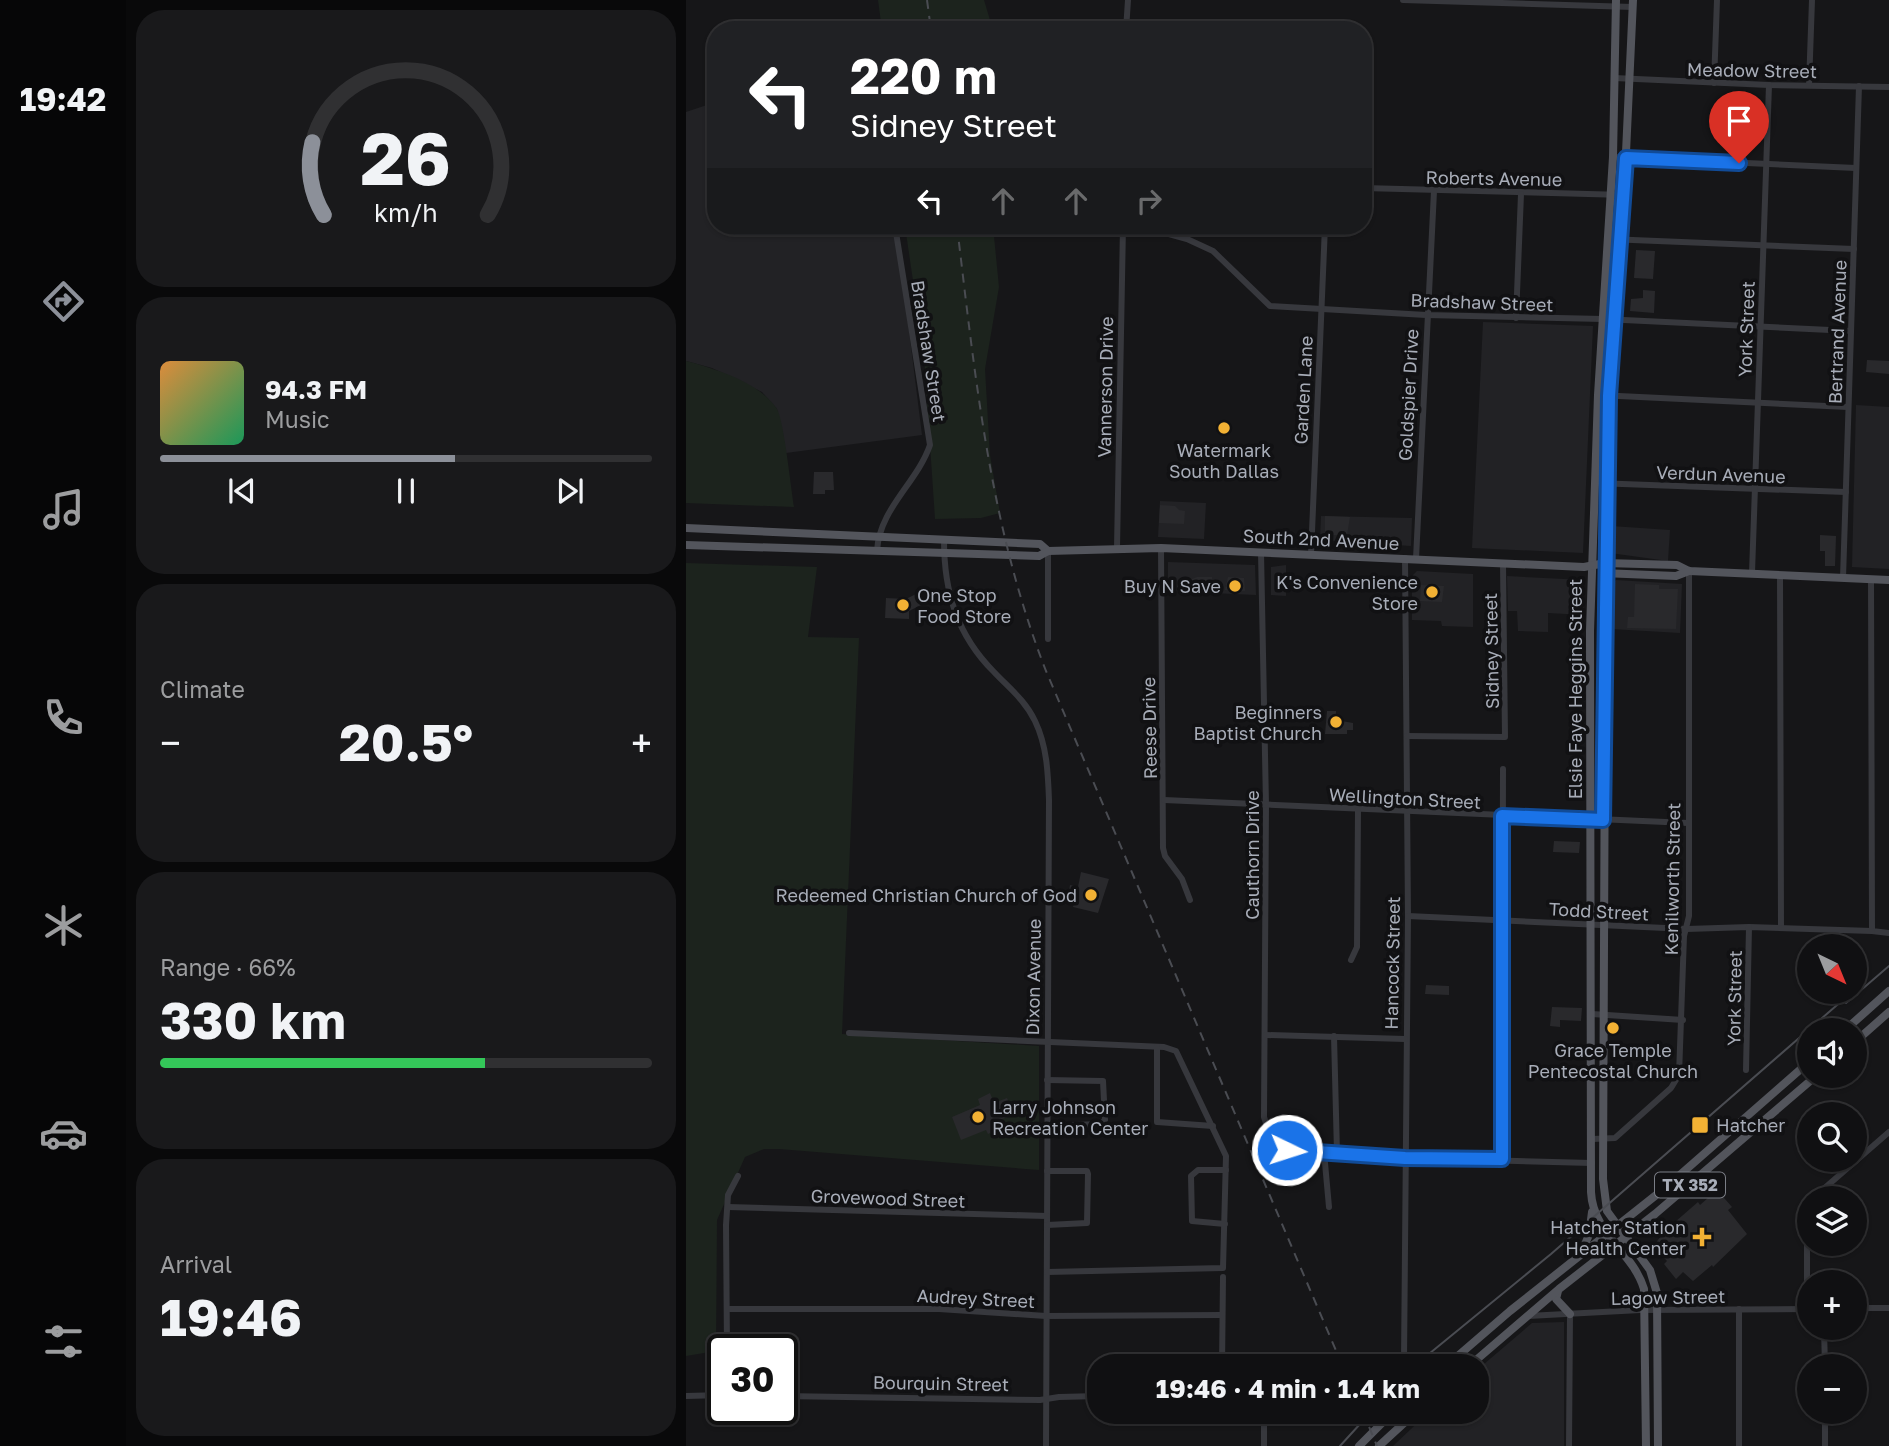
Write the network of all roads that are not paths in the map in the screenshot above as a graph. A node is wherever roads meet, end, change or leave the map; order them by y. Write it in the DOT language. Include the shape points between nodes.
graph roads {
  1 [pos="1403,0"];
  2 [pos="1717,0"];
  3 [pos="1812,0"];
  4 [pos="1127,2"];
  5 [pos="1616,3"];
  6 [pos="1633,4"];
  7 [pos="1126,21"];
  8 [pos="1614,78"];
  9 [pos="1629,80"];
  10 [pos="1714,83"];
  11 [pos="1769,85"];
  12 [pos="1809,85"];
  13 [pos="1859,86"];
  14 [pos="1889,87"];
  15 [pos="1613,157"];
  16 [pos="1626,158"];
  17 [pos="1766,164"];
  18 [pos="1856,168"];
  19 [pos="1372,188"];
  20 [pos="1434,191"];
  21 [pos="1521,194"];
  22 [pos="1610,194"];
  23 [pos="1625,195"];
  24 [pos="896,235"];
  25 [pos="1123,235"];
  26 [pos="1173,235"];
  27 [pos="1324,235"];
  28 [pos="1608,239"];
  29 [pos="1622,240"];
  30 [pos="1763,246"];
  31 [pos="1854,249"];
  32 [pos="1320,309"];
  33 [pos="1426,315"];
  34 [pos="1516,318"];
  35 [pos="1603,319"];
  36 [pos="1614,320"];
  37 [pos="1760,328"];
  38 [pos="1851,331"];
  39 [pos="1598,395"];
  40 [pos="1609,396"];
  41 [pos="1757,402"];
  42 [pos="1848,407"];
  43 [pos="1595,483"];
  44 [pos="1606,484"];
  45 [pos="1754,489"];
  46 [pos="1846,492"];
  47 [pos="686,528"];
  48 [pos="878,537"];
  49 [pos="943,540"];
  50 [pos="686,545"];
  51 [pos="1117,548"];
  52 [pos="1161,548"];
  53 [pos="877,551"];
  54 [pos="1048,551"];
  55 [pos="944,552"];
  56 [pos="1261,552"];
  57 [pos="1311,555"];
  58 [pos="1405,558"];
  59 [pos="1416,559"];
  60 [pos="1503,564"];
  61 [pos="1605,564"];
  62 [pos="1591,567"];
  63 [pos="1689,571"];
  64 [pos="1752,573"];
  65 [pos="1605,574"];
  66 [pos="1780,575"];
  67 [pos="1843,578"];
  68 [pos="1871,580"];
  69 [pos="1889,580"];
  70 [pos="1604,630"];
  71 [pos="1590,631"];
  72 [pos="1048,639"];
  73 [pos="1407,736"];
  74 [pos="1503,769"];
  75 [pos="1164,800"];
  76 [pos="1266,805"];
  77 [pos="1358,810"];
  78 [pos="1407,811"];
  79 [pos="1502,816"];
  80 [pos="1590,818"];
  81 [pos="1603,820"];
  82 [pos="1688,823"];
  83 [pos="1190,901"];
  84 [pos="1408,916"];
  85 [pos="1503,920"];
  86 [pos="1590,924"];
  87 [pos="1604,925"];
  88 [pos="1749,927"];
  89 [pos="1781,928"];
  90 [pos="1687,929"];
  91 [pos="1872,931"];
  92 [pos="1889,933"];
  93 [pos="1351,960"];
  94 [pos="1889,991"];
  95 [pos="1889,1012"];
  96 [pos="1592,1014"];
  97 [pos="1604,1015"];
  98 [pos="1859,1018"];
  99 [pos="1683,1020"];
  100 [pos="1867,1031"];
  101 [pos="849,1033"];
  102 [pos="1266,1035"];
  103 [pos="1334,1036"];
  104 [pos="1405,1039"];
  105 [pos="1046,1041"];
  106 [pos="1157,1047"];
  107 [pos="1746,1070"];
  108 [pos="1797,1072"];
  109 [pos="1047,1080"];
  110 [pos="1802,1088"];
  111 [pos="1762,1103"];
  112 [pos="1046,1126"];
  113 [pos="1213,1126"];
  114 [pos="1754,1130"];
  115 [pos="1889,1132"];
  116 [pos="1593,1139"];
  117 [pos="1603,1139"];
  118 [pos="1324,1152"];
  119 [pos="1337,1153"];
  120 [pos="1405,1158"];
  121 [pos="1502,1159"];
  122 [pos="1591,1163"];
  123 [pos="1226,1170"];
  124 [pos="1046,1171"];
  125 [pos="738,1176"];
  126 [pos="1827,1186"];
  127 [pos="1329,1206"];
  128 [pos="728,1207"];
  129 [pos="1592,1209"];
  130 [pos="1046,1216"];
  131 [pos="1225,1224"];
  132 [pos="1046,1225"];
  133 [pos="1617,1228"];
  134 [pos="1608,1236"];
  135 [pos="1625,1238"];
  136 [pos="1615,1245"];
  137 [pos="1578,1257"];
  138 [pos="1046,1272"];
  139 [pos="1223,1277"];
  140 [pos="1559,1289"];
  141 [pos="1797,1308"];
  142 [pos="1867,1308"];
  143 [pos="1889,1308"];
  144 [pos="728,1309"];
  145 [pos="1646,1310"];
  146 [pos="1659,1310"];
  147 [pos="1739,1310"];
  148 [pos="1570,1314"];
  149 [pos="1222,1315"];
  150 [pos="1046,1316"];
  151 [pos="1527,1316"];
  152 [pos="727,1334"];
  153 [pos="1222,1354"];
  154 [pos="1404,1354"];
  155 [pos="1461,1354"];
  156 [pos="1483,1354"];
  157 [pos="707,1395"];
  158 [pos="686,1396"];
  159 [pos="798,1396"];
  160 [pos="1087,1396"];
  161 [pos="1046,1400"];
  162 [pos="1264,1424"];
  163 [pos="1382,1424"];
  164 [pos="1403,1424"];
  165 [pos="1825,1424"];
  166 [pos="1046,1446"];
  167 [pos="1264,1446"];
  168 [pos="1359,1446"];
  169 [pos="1379,1446"];
  170 [pos="1569,1446"];
  171 [pos="1646,1446"];
  172 [pos="1658,1446"];
  173 [pos="1739,1446"];
  174 [pos="1825,1446"];
  1 -- 5 [label="street"];
  2 -- 10 [label="street"];
  3 -- 12 [label="street"];
  4 -- 7 [label="street"];
  5 -- 6 [label="street"];
  5 -- 8 [label="main road, Elsie Faye Heggins Street"];
  6 -- 9 [label="main road, Elsie Faye Heggins Street"];
  8 -- 9 [label="street, Meadow Street"];
  8 -- 15 [label="main road, Elsie Faye Heggins Street"];
  9 -- 10 [label="street, Meadow Street"];
  9 -- 16 [label="main road, Elsie Faye Heggins Street"];
  10 -- 11 [label="street, Meadow Street"];
  11 -- 12 [label="street, Meadow Street"];
  11 -- 17 [label="street, York Street"];
  12 -- 13 [label="street, Meadow Street"];
  13 -- 14 [label="street, Meadow Street"];
  13 -- 18 [label="street, Bertrand Avenue"];
  15 -- 16 [label="street"];
  15 -- 22 [label="main road, Elsie Faye Heggins Street"];
  16 -- 17 [label="street"];
  16 -- 23 [label="main road, Elsie Faye Heggins Street"];
  17 -- 18 [label="street"];
  17 -- 30 [label="street, York Street"];
  18 -- 31 [label="street, Bertrand Avenue"];
  19 -- 20 [label="street, Roberts Avenue"];
  20 -- 21 [label="street, Roberts Avenue"];
  20 -- 33 [label="street, Goldspier Drive"];
  21 -- 22 [label="street, Roberts Avenue"];
  21 -- 34 [label="street"];
  22 -- 23 [label="street, Roberts Avenue"];
  22 -- 28 [label="main road, Elsie Faye Heggins Street"];
  23 -- 29 [label="main road, Elsie Faye Heggins Street"];
  24 -- 48 [label="street, Bradshaw Street" via="930,444 924,462"];
  25 -- 51 [label="street, Vannerson Drive"];
  26 -- 32 [label="street, Bradshaw Street" via="1213,251 1270,306"];
  27 -- 32 [label="street, Garden Lane"];
  28 -- 29 [label="street"];
  28 -- 35 [label="main road, Elsie Faye Heggins Street"];
  29 -- 30 [label="street"];
  29 -- 36 [label="main road, Elsie Faye Heggins Street"];
  30 -- 31 [label="street"];
  30 -- 37 [label="street, York Street"];
  31 -- 38 [label="street, Bertrand Avenue"];
  32 -- 33 [label="street, Bradshaw Street"];
  32 -- 57 [label="street, Garden Lane"];
  33 -- 34 [label="street, Bradshaw Street"];
  33 -- 59 [label="street, Goldspier Drive"];
  34 -- 35 [label="street, Bradshaw Street"];
  35 -- 36 [label="street, Bradshaw Street"];
  35 -- 39 [label="main road, Elsie Faye Heggins Street"];
  36 -- 37 [label="street, Bradshaw Street"];
  36 -- 40 [label="main road, Elsie Faye Heggins Street"];
  37 -- 38 [label="street, Bradshaw Street"];
  37 -- 41 [label="street, York Street"];
  38 -- 42 [label="street, Bertrand Avenue"];
  39 -- 40 [label="street"];
  39 -- 43 [label="main road, Elsie Faye Heggins Street"];
  40 -- 41 [label="street"];
  40 -- 44 [label="main road, Elsie Faye Heggins Street"];
  41 -- 42 [label="street"];
  41 -- 45 [label="street, York Street"];
  42 -- 46 [label="street, Bertrand Avenue"];
  43 -- 44 [label="street, Verdun Avenue"];
  43 -- 62 [label="main road, Elsie Faye Heggins Street"];
  44 -- 45 [label="street, Verdun Avenue"];
  44 -- 61 [label="main road, Elsie Faye Heggins Street"];
  45 -- 46 [label="street, Verdun Avenue"];
  45 -- 64 [label="street, York Street"];
  46 -- 67 [label="street, Bertrand Avenue"];
  47 -- 48 [label="main road, South 2nd Avenue"];
  48 -- 49 [label="main road, South 2nd Avenue"];
  48 -- 53 [label="street, Bradshaw Street"];
  49 -- 54 [label="main road, South 2nd Avenue" via="1041,544"];
  49 -- 55 [label="street, Dixon Avenue"];
  50 -- 53 [label="main road, South 2nd Avenue"];
  51 -- 52 [label="main road, South 2nd Avenue"];
  51 -- 54 [label="main road, South 2nd Avenue"];
  52 -- 56 [label="main road, South 2nd Avenue"];
  52 -- 75 [label="street, Reese Drive"];
  53 -- 55 [label="main road, South 2nd Avenue"];
  54 -- 55 [label="main road, South 2nd Avenue" via="1039,556"];
  54 -- 72 [label="street"];
  55 -- 105 [label="street, Dixon Avenue" via="947,584 962,631 974,651 1024,703 1046,755"];
  56 -- 57 [label="main road, South 2nd Avenue"];
  56 -- 76 [label="street, Cauthorn Drive"];
  57 -- 58 [label="main road, South 2nd Avenue"];
  58 -- 59 [label="main road, South 2nd Avenue"];
  58 -- 73 [label="street, Hancock Street"];
  59 -- 60 [label="main road, South 2nd Avenue"];
  60 -- 62 [label="main road, South 2nd Avenue"];
  60 -- 73 [label="street, Sidney Street" via="1505,737"];
  61 -- 62 [label="main road, South 2nd Avenue"];
  61 -- 63 [label="main road, South 2nd Avenue" via="1677,565"];
  61 -- 65 [label="main road, Elsie Faye Heggins Street"];
  62 -- 65 [label="main road, South 2nd Avenue"];
  62 -- 71 [label="main road, Elsie Faye Heggins Street"];
  63 -- 64 [label="main road, South 2nd Avenue"];
  63 -- 65 [label="main road, South 2nd Avenue" via="1676,576"];
  63 -- 82 [label="street, Kenilworth Street"];
  64 -- 66 [label="main road, South 2nd Avenue"];
  65 -- 70 [label="main road, Elsie Faye Heggins Street"];
  66 -- 67 [label="main road, South 2nd Avenue"];
  66 -- 89 [label="street"];
  67 -- 68 [label="main road, South 2nd Avenue"];
  68 -- 69 [label="main road, South 2nd Avenue"];
  68 -- 91 [label="street"];
  70 -- 71 [label="main road"];
  70 -- 81 [label="main road, Elsie Faye Heggins Street"];
  71 -- 80 [label="main road, Elsie Faye Heggins Street"];
  73 -- 78 [label="street, Hancock Street"];
  74 -- 79 [label="street"];
  75 -- 76 [label="street, Wellington Street"];
  75 -- 83 [label="street, Reese Drive" via="1165,856 1182,879"];
  76 -- 77 [label="street, Wellington Street"];
  76 -- 102 [label="street, Cauthorn Drive"];
  77 -- 78 [label="street, Wellington Street"];
  77 -- 93 [label="street" via="1357,947"];
  78 -- 79 [label="street, Wellington Street"];
  78 -- 84 [label="street, Hancock Street"];
  79 -- 80 [label="street, Wellington Street"];
  79 -- 85 [label="street"];
  80 -- 81 [label="street, Wellington Street"];
  80 -- 86 [label="main road, Elsie Faye Heggins Street"];
  81 -- 82 [label="street, Wellington Street"];
  81 -- 87 [label="main road, Elsie Faye Heggins Street"];
  82 -- 90 [label="street, Kenilworth Street"];
  84 -- 85 [label="street, Todd Street"];
  84 -- 104 [label="street, Hancock Street"];
  85 -- 86 [label="street, Todd Street"];
  85 -- 121 [label="street"];
  86 -- 87 [label="street, Todd Street"];
  86 -- 96 [label="main road, Elsie Faye Heggins Street"];
  87 -- 90 [label="street, Todd Street"];
  87 -- 97 [label="main road, Elsie Faye Heggins Street"];
  88 -- 89 [label="street, Todd Street"];
  88 -- 90 [label="street, Todd Street"];
  88 -- 107 [label="street, York Street"];
  89 -- 91 [label="street, Todd Street"];
  90 -- 99 [label="street, Kenilworth Street"];
  91 -- 92 [label="street"];
  94 -- 98 [label="main road"];
  95 -- 100 [label="main road"];
  96 -- 97 [label="street"];
  96 -- 116 [label="main road, Elsie Faye Heggins Street"];
  97 -- 99 [label="street"];
  97 -- 117 [label="main road, Elsie Faye Heggins Street"];
  99 -- 117 [label="street, Kenilworth Street" via="1676,1082 1615,1138"];
  101 -- 105 [label="street"];
  102 -- 103 [label="street"];
  102 -- 118 [label="street, Cauthorn Drive" via="1264,1116 1270,1136 1287,1150"];
  103 -- 104 [label="street"];
  103 -- 119 [label="street"];
  104 -- 120 [label="street, Hancock Street"];
  105 -- 106 [label="street"];
  105 -- 109 [label="street, Dixon Avenue"];
  106 -- 113 [label="street" via="1178,1055"];
  106 -- 113 [label="street" via="1157,1122"];
  108 -- 111 [label="main road, TX 352"];
  109 -- 112 [label="street, Dixon Avenue"];
  109 -- 112 [label="street" via="1103,1081 1105,1120"];
  110 -- 114 [label="main road, TX 352"];
  111 -- 114 [label="main road" via="1753,1119"];
  111 -- 133 [label="main road, TX 352"];
  112 -- 124 [label="street, Dixon Avenue"];
  113 -- 123 [label="street" via="1226,1156"];
  114 -- 135 [label="main road, TX 352"];
  115 -- 126 [label="street"];
  116 -- 117 [label="street, Kenilworth Street"];
  116 -- 122 [label="main road, Elsie Faye Heggins Street"];
  117 -- 133 [label="main road, Elsie Faye Heggins Street" via="1604,1200"];
  118 -- 119 [label="street"];
  118 -- 127 [label="street"];
  119 -- 120 [label="street"];
  120 -- 121 [label="street"];
  120 -- 154 [label="street, Hancock Street"];
  121 -- 122 [label="street"];
  122 -- 129 [label="main road, Elsie Faye Heggins Street"];
  123 -- 131 [label="street"];
  123 -- 131 [label="street" via="1198,1170 1191,1176 1192,1221"];
  124 -- 130 [label="street, Dixon Avenue"];
  124 -- 132 [label="street" via="1088,1174 1087,1223"];
  125 -- 128 [label="street" via="728,1195"];
  128 -- 130 [label="street, Grovewood Street"];
  128 -- 144 [label="street"];
  129 -- 134 [label="main road, Elsie Faye Heggins Street"];
  129 -- 137 [label="main road" via="1590,1235"];
  130 -- 132 [label="street, Dixon Avenue"];
  131 -- 138 [label="street" via="1223,1268"];
  132 -- 138 [label="street, Dixon Avenue"];
  133 -- 134 [label="main road, TX 352"];
  133 -- 135 [label="main road, Elsie Faye Heggins Street"];
  134 -- 136 [label="main road, Elsie Faye Heggins Street"];
  134 -- 137 [label="main road, TX 352"];
  135 -- 136 [label="main road, TX 352"];
  135 -- 146 [label="main road, Elsie Faye Heggins Street" via="1650,1270"];
  136 -- 140 [label="main road, TX 352"];
  136 -- 145 [label="main road, Elsie Faye Heggins Street" via="1639,1275"];
  137 -- 155 [label="main road, TX 352"];
  138 -- 150 [label="street, Dixon Avenue"];
  139 -- 149 [label="street"];
  140 -- 148 [label="main road" via="1556,1299"];
  140 -- 151 [label="main road, TX 352"];
  141 -- 147 [label="street, Lagow Street"];
  142 -- 143 [label="street"];
  144 -- 150 [label="street, Audrey Street" via="939,1309"];
  144 -- 152 [label="street"];
  145 -- 146 [label="street, Lagow Street"];
  145 -- 148 [label="street, Lagow Street"];
  145 -- 171 [label="main road, Elsie Faye Heggins Street"];
  146 -- 147 [label="street, Lagow Street"];
  146 -- 172 [label="main road, Elsie Faye Heggins Street"];
  147 -- 173 [label="street"];
  148 -- 151 [label="street, Lagow Street"];
  148 -- 170 [label="street"];
  149 -- 150 [label="street, Audrey Street"];
  149 -- 153 [label="street"];
  150 -- 161 [label="street, Dixon Avenue"];
  151 -- 156 [label="main road, TX 352"];
  157 -- 158 [label="street"];
  159 -- 161 [label="street, Bourquin Street"];
  160 -- 161 [label="street, Bourquin Street"];
  161 -- 166 [label="street, Dixon Avenue"];
  162 -- 167 [label="street"];
  163 -- 168 [label="main road"];
  164 -- 169 [label="main road"];
  165 -- 174 [label="street"];
}
